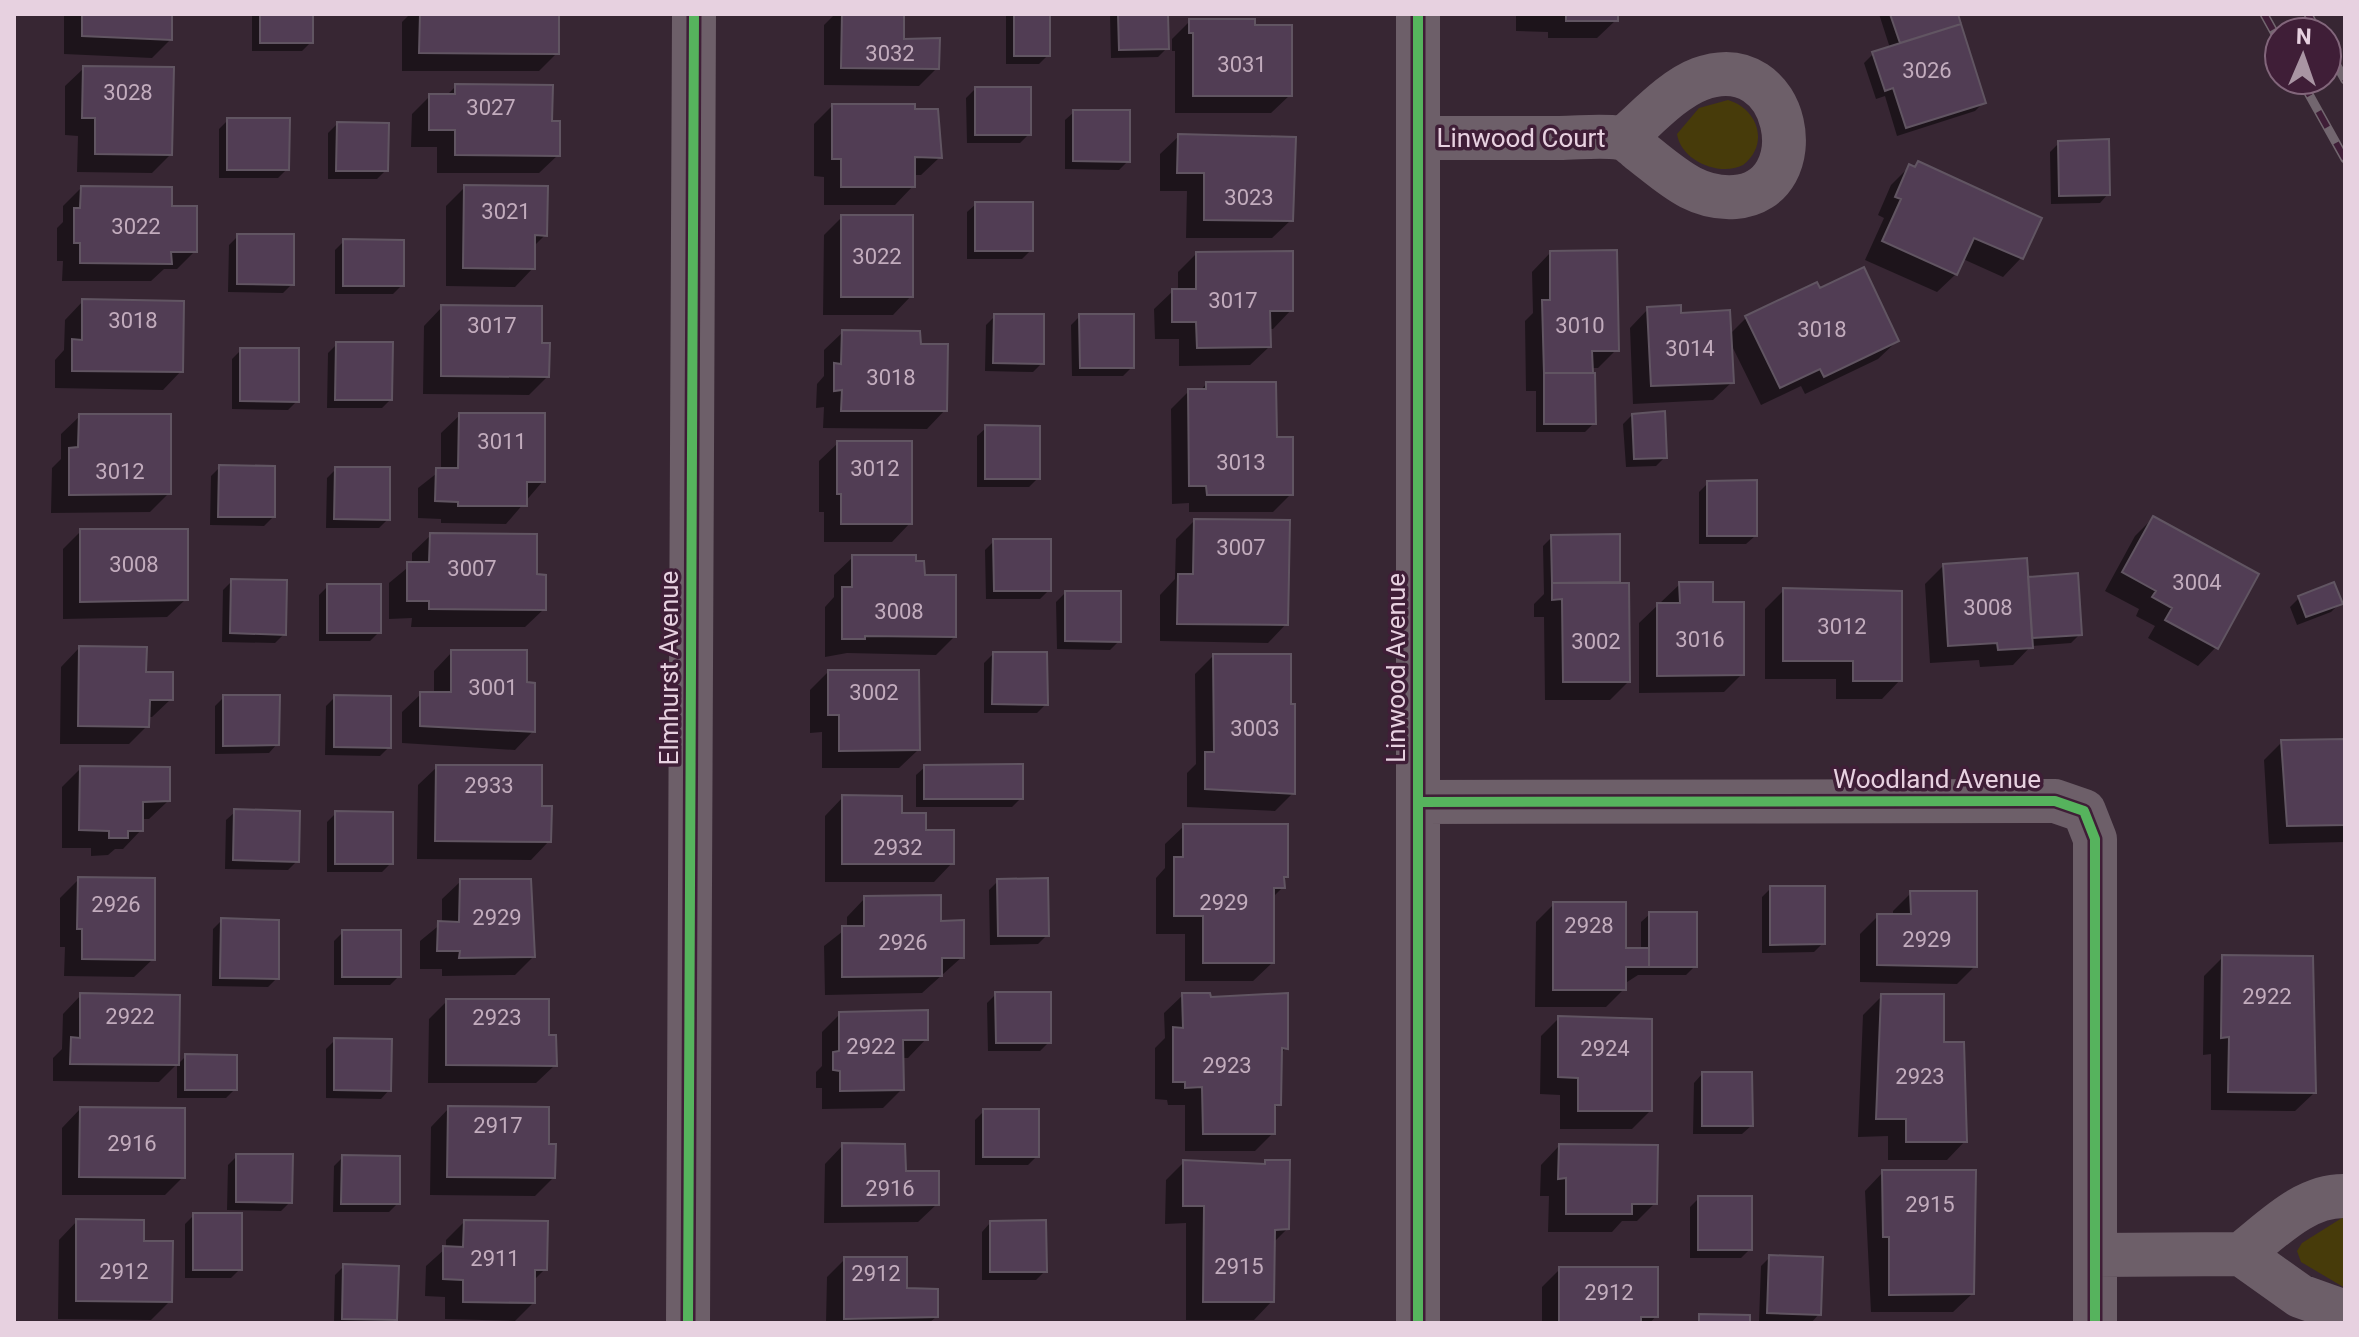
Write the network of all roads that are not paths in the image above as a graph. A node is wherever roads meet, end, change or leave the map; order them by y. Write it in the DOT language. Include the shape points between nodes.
graph roads {
  1 [pos="694,14"];
  2 [pos="1418,14"];
  3 [pos="1419,138"];
  4 [pos="1624,138"];
  5 [pos="1418,802"];
  6 [pos="2345,1196"];
  7 [pos="2241,1254"];
  8 [pos="2095,1255"];
  9 [pos="2345,1312"];
  10 [pos="688,1323"];
  11 [pos="1418,1323"];
  12 [pos="2095,1323"];
  1 -- 10 [label="street, Elmhurst Avenue"];
  2 -- 3 [label="street, Linwood Avenue"];
  3 -- 4 [label="street, Linwood Court"];
  3 -- 5 [label="street, Linwood Avenue"];
  5 -- 8 [label="street, Woodland Avenue" via="2055,801 2084,811 2095,839"];
  5 -- 11 [label="street, Linwood Avenue"];
  6 -- 7 [label="street" via="2309,1203"];
  7 -- 8 [label="street"];
  7 -- 9 [label="street" via="2300,1296"];
  8 -- 12 [label="street, Woodland Avenue"];
}
